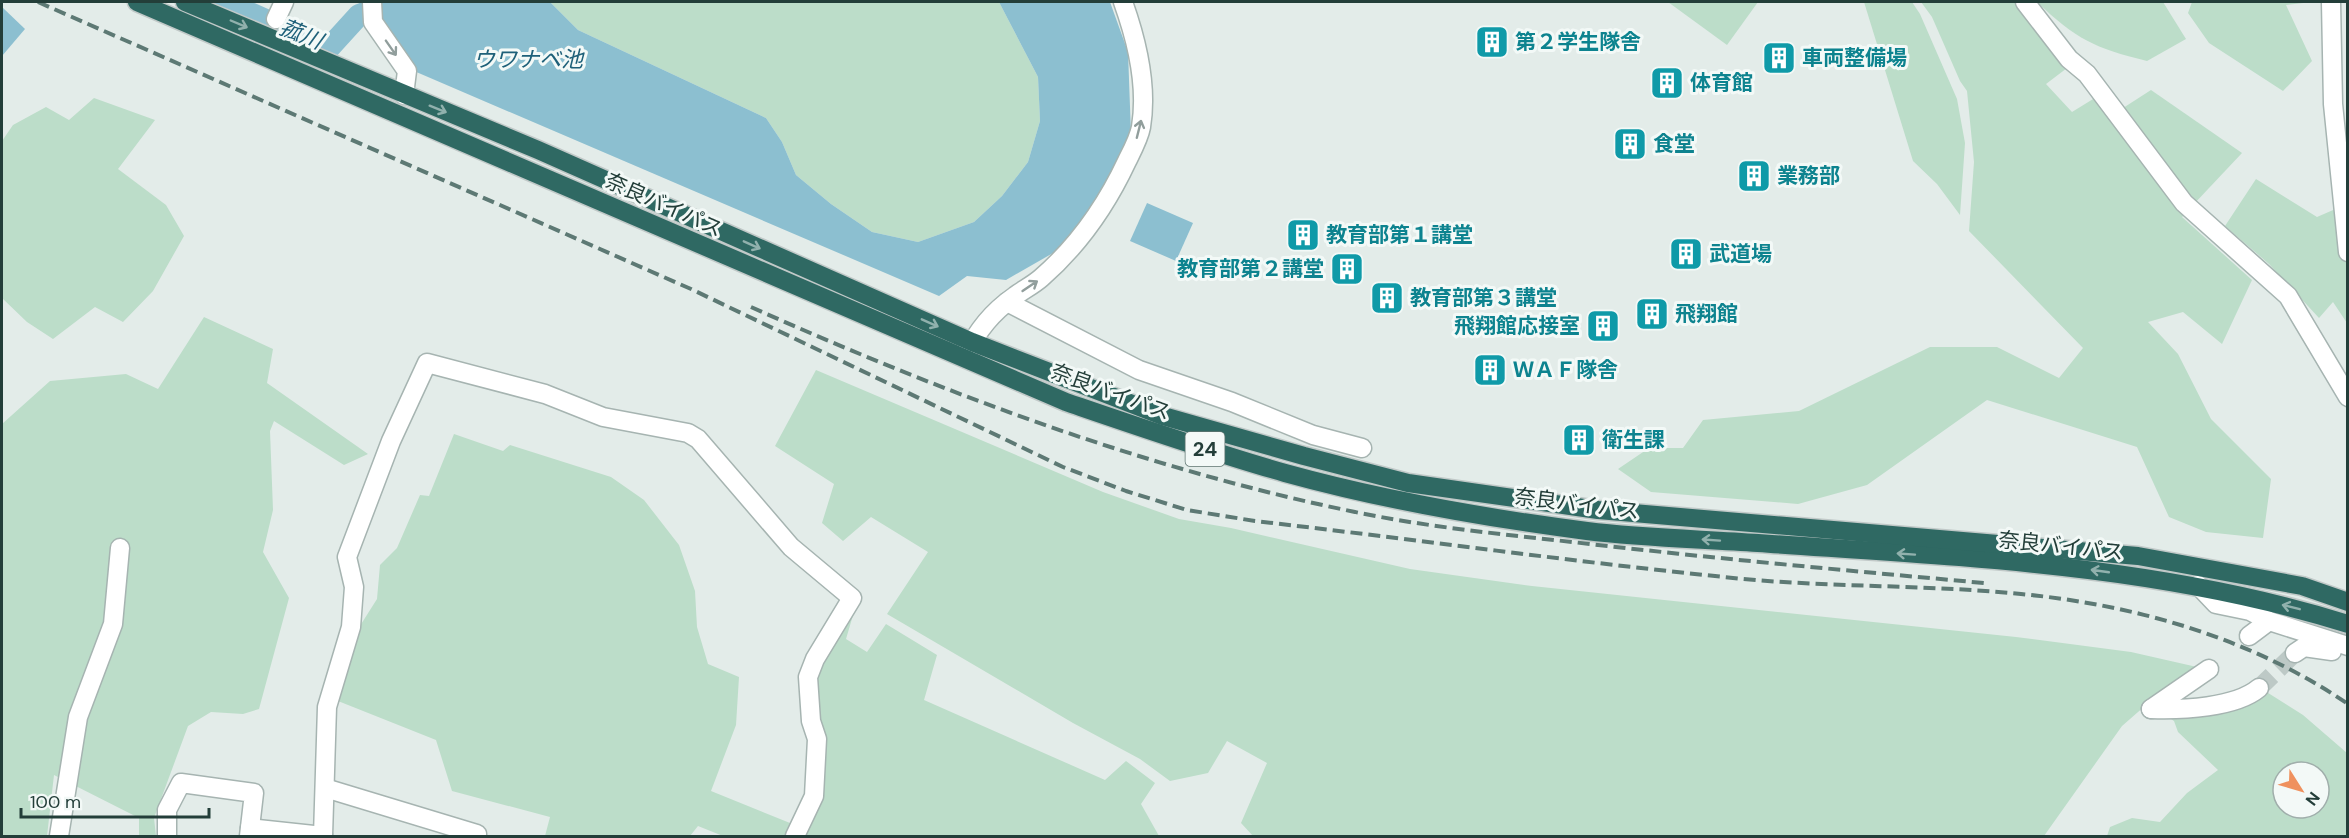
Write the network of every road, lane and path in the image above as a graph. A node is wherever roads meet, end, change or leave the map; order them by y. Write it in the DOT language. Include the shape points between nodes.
graph roads {
  1 [pos="137,2"];
  2 [pos="185,2"];
  3 [pos="284,2"];
  4 [pos="372,2"];
  5 [pos="1123,2"];
  6 [pos="2025,2"];
  7 [pos="2331,2"];
  8 [pos="276,19"];
  9 [pos="404,95"];
  10 [pos="2343,149"];
  11 [pos="2346,210"];
  12 [pos="2348,252"];
  13 [pos="1007,302"];
  14 [pos="972,342"];
  15 [pos="963,359"];
  16 [pos="2348,397"];
  17 [pos="1297,428"];
  18 [pos="1362,447"];
  19 [pos="1291,452"];
  20 [pos="120,548"];
  21 [pos="2198,585"];
  22 [pos="2348,602"];
  23 [pos="2269,621"];
  24 [pos="2348,624"];
  25 [pos="2249,636"];
  26 [pos="2343,644"];
  27 [pos="2295,652"];
  28 [pos="2209,669"];
  29 [pos="2259,688"];
  30 [pos="325,789"];
  31 [pos="249,832"];
  32 [pos="323,836"];
  33 [pos="59,837"];
  34 [pos="167,837"];
  35 [pos="476,837"];
  36 [pos="795,837"];
  1 -- 15 [label="highway, 奈良バイパス / 24"];
  2 -- 9 [label="highway, 奈良バイパス / 24, one-way"];
  3 -- 8 [label="street"];
  4 -- 9 [label="street, one-way" via="373,22 407,71"];
  13 -- 5 [label="street, one-way" via="1041,279 1085,233 1111,194 1141,129 1143,106 1136,38"];
  6 -- 16 [label="street" via="2069,59 2087,74 2184,203 2288,296"];
  7 -- 10 [label="street" via="2332,104"];
  9 -- 14 [label="highway, 奈良バイパス / 24, one-way"];
  10 -- 11 [label="street"];
  11 -- 12 [label="street"];
  13 -- 14 [label="street" via="980,327"];
  13 -- 17 [label="street" via="1139,370"];
  14 -- 15 [label="street"];
  14 -- 19 [label="highway, 奈良バイパス / 24" via="1163,416"];
  21 -- 15 [label="highway, 奈良バイパス / 24, one-way" via="2066,566 1590,531 1427,505 1285,473 1157,434"];
  17 -- 18 [label="street"];
  17 -- 19 [label="street"];
  19 -- 22 [label="highway, 奈良バイパス / 24" via="1408,483 1598,510 2138,556 2302,586"];
  20 -- 33 [label="street" via="113,624 78,717"];
  21 -- 23 [label="street" via="2216,604 2250,611"];
  24 -- 21 [label="highway, 奈良バイパス / 24, one-way"];
  23 -- 25 [label="street"];
  23 -- 26 [label="street"];
  26 -- 27 [label="street" via="2327,652 2312,647"];
  28 -- 29 [label="street" via="2151,709 2172,710 2239,700"];
  30 -- 32 [label="street"];
  30 -- 35 [label="street" via="477,834"];
  30 -- 36 [label="street" via="327,707 351,627 354,587 346,557 391,441 427,363 544,394 603,417 688,433 698,439 791,547 852,598 808,677 811,721 817,739 814,796"];
  31 -- 32 [label="street"];
  31 -- 34 [label="street" via="254,793 181,783 167,810"];
}
